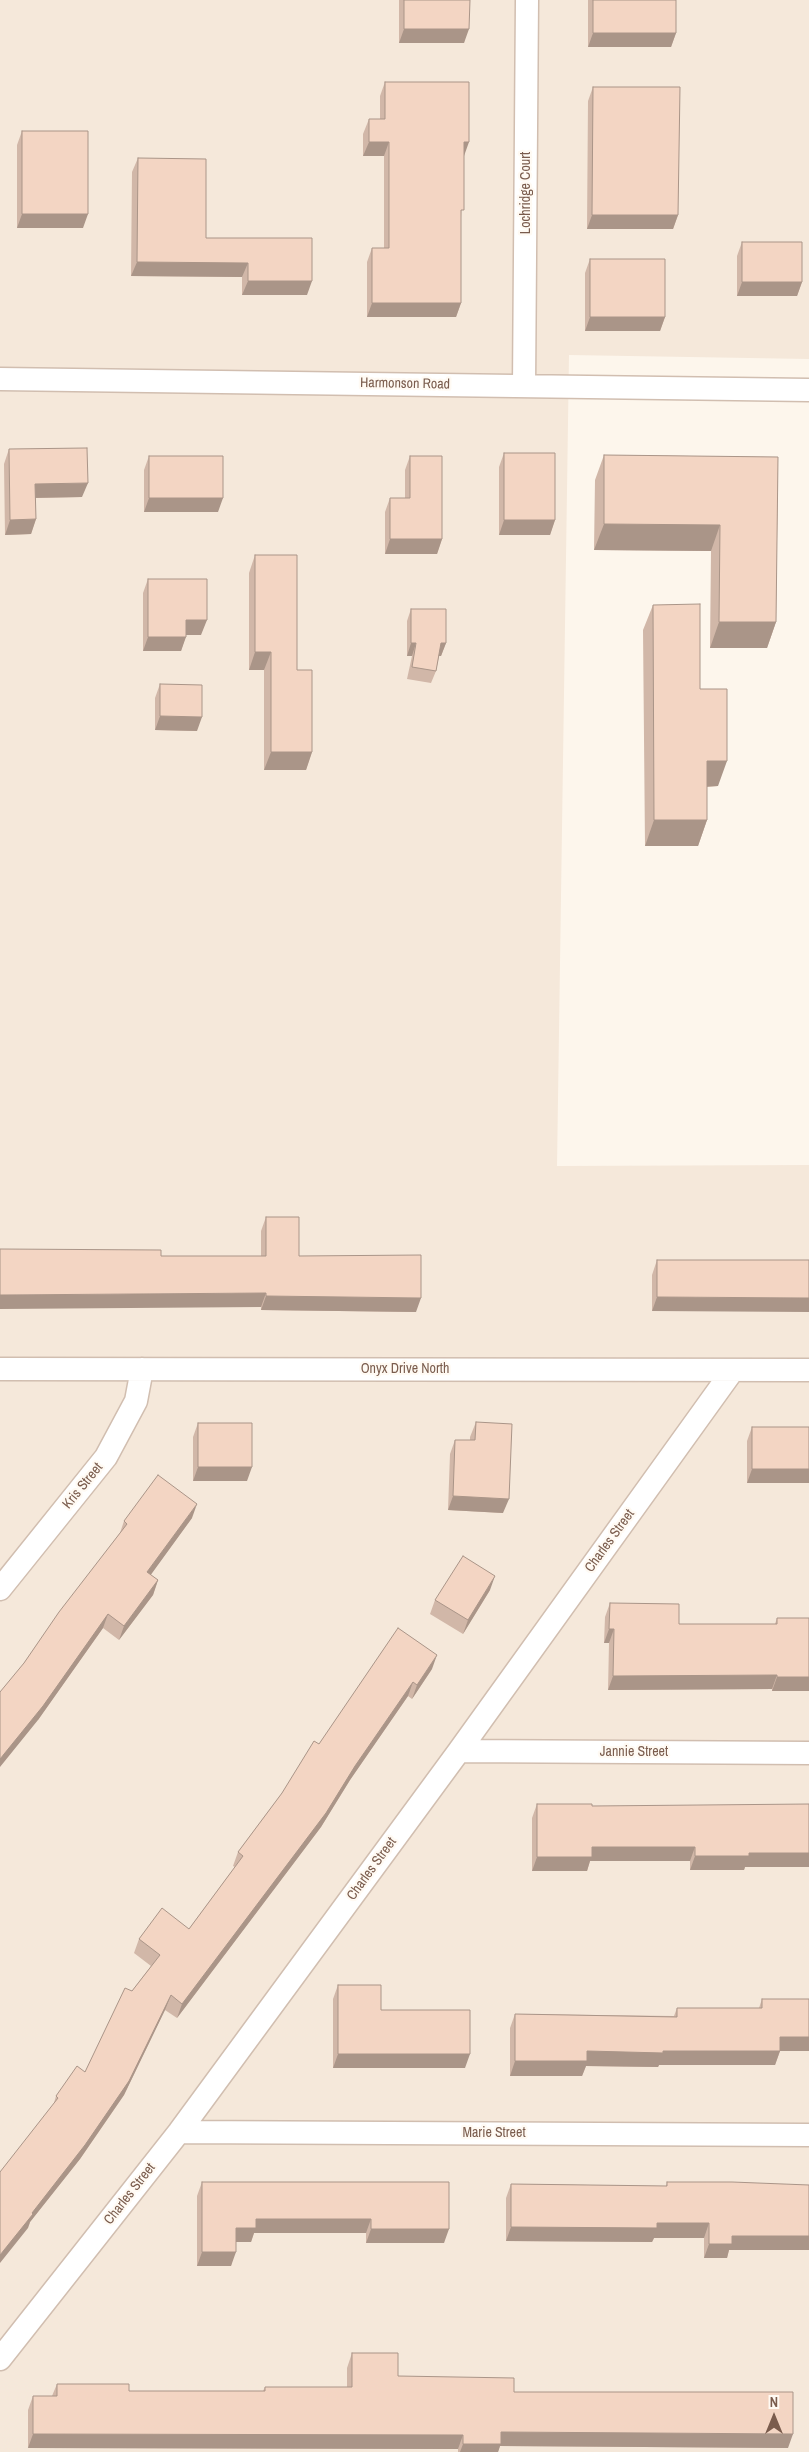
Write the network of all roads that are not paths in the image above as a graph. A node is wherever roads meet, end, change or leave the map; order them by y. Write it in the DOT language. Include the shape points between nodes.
graph roads {
  1 [pos="527,0"];
  2 [pos="0,379"];
  3 [pos="524,386"];
  4 [pos="809,390"];
  5 [pos="0,1369"];
  6 [pos="142,1369"];
  7 [pos="733,1370"];
  8 [pos="809,1370"];
  9 [pos="0,1589"];
  10 [pos="459,1751"];
  11 [pos="809,1753"];
  12 [pos="179,2132"];
  13 [pos="809,2135"];
  14 [pos="0,2359"];
  1 -- 3 [label="street, Lochridge Court"];
  2 -- 3 [label="street, Harmonson Road"];
  3 -- 4 [label="street, Harmonson Road"];
  5 -- 6 [label="street, Onyx Drive North"];
  6 -- 7 [label="street, Onyx Drive North"];
  6 -- 9 [label="street, Kris Street" via="136,1401 106,1457"];
  7 -- 8 [label="street, Onyx Drive North"];
  7 -- 10 [label="street, Charles Street"];
  10 -- 11 [label="street, Jannie Street"];
  10 -- 12 [label="street, Charles Street"];
  12 -- 13 [label="street, Marie Street"];
  12 -- 14 [label="street, Charles Street"];
}
